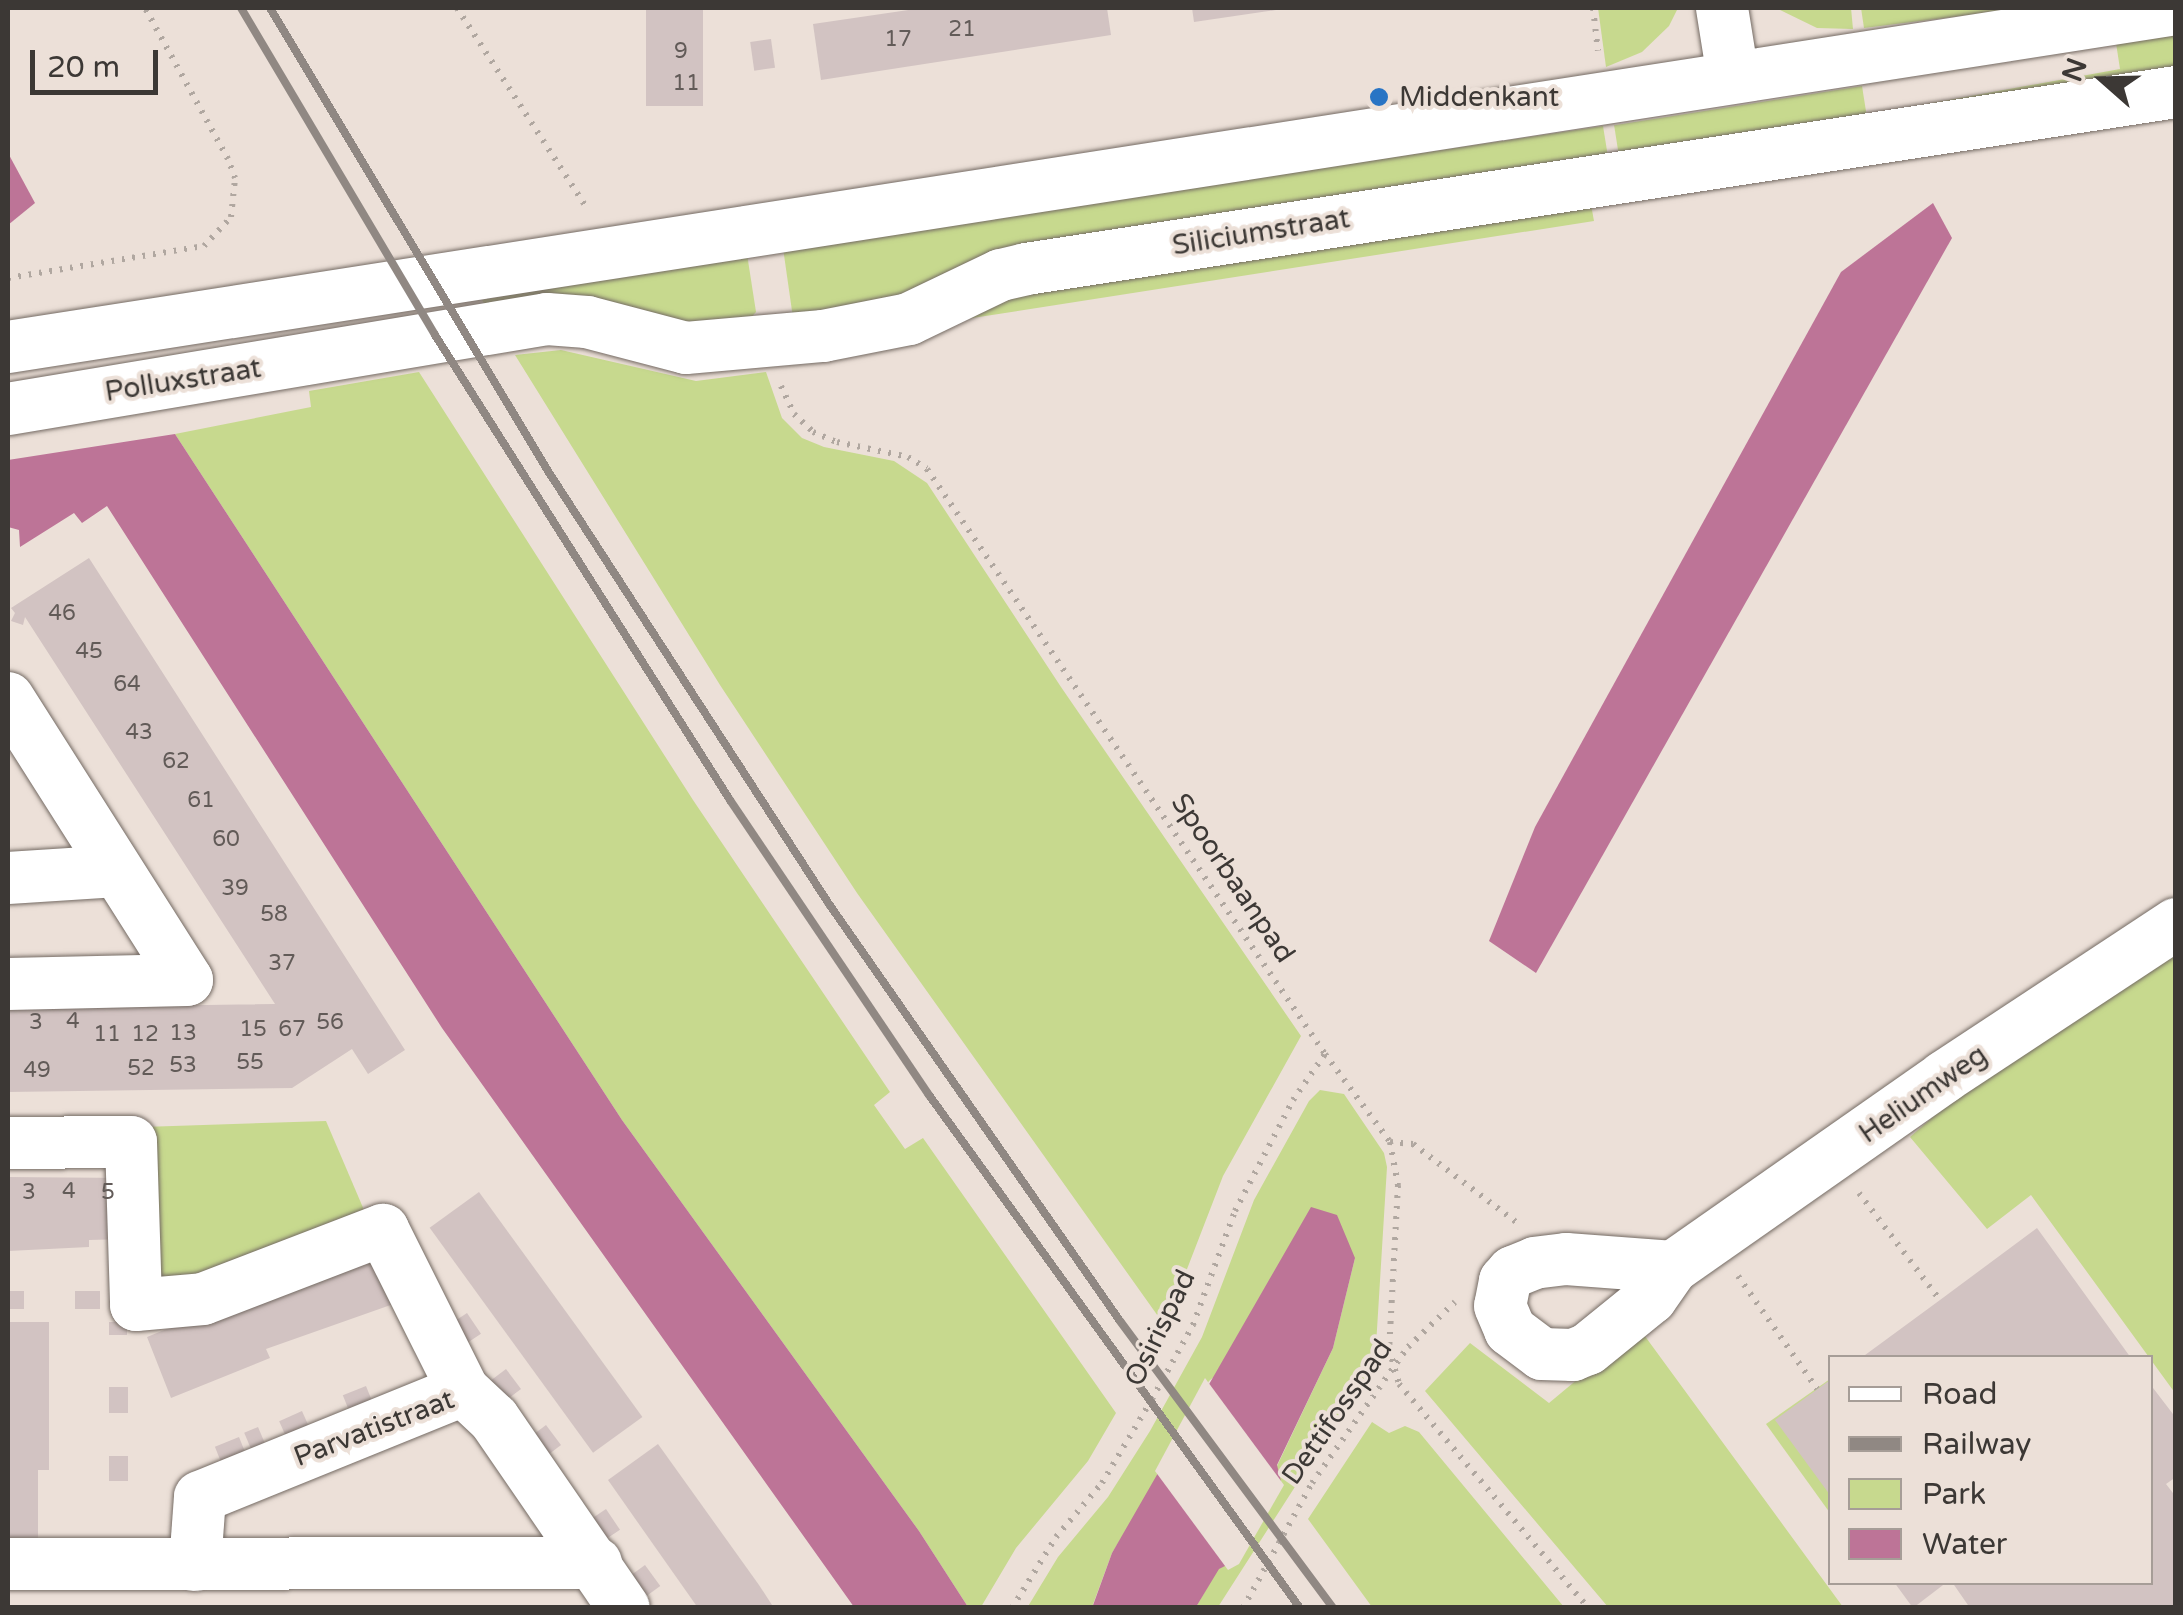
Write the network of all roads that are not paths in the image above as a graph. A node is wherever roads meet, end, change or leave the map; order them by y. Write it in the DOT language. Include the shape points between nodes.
graph roads {
  1 [pos="1722,8"];
  2 [pos="2176,9"];
  3 [pos="1732,77"];
  4 [pos="2176,92"];
  5 [pos="8,347"];
  6 [pos="358,350"];
  7 [pos="8,409"];
  8 [pos="8,698"];
  9 [pos="31,770"];
  10 [pos="117,871"];
  11 [pos="8,878"];
  12 [pos="2176,924"];
  13 [pos="8,984"];
  14 [pos="8,1143"];
  15 [pos="1692,1253"];
  16 [pos="463,1390"];
  17 [pos="596,1563"];
  18 [pos="8,1564"];
  19 [pos="195,1564"];
  20 [pos="624,1608"];
  1 -- 3 [label="street"];
  2 -- 3 [label="street"];
  3 -- 5 [label="street"];
  4 -- 6 [label="street, Siliciumstraat" via="1026,269 909,319 772,342 686,348 587,322 547,319"];
  6 -- 7 [label="street, Polluxstraat"];
  8 -- 9 [label="street"];
  9 -- 10 [label="street"];
  10 -- 11 [label="street"];
  10 -- 13 [label="street" via="187,980"];
  12 -- 15 [label="street, Heliumweg"];
  14 -- 16 [label="street" via="131,1142 136,1304 202,1299 382,1230"];
  15 -- 15 [label="street, Heliumweg" via="1651,1298 1588,1348 1558,1357 1524,1345 1500,1306 1505,1281 1524,1265"];
  16 -- 17 [label="street, Parvatistraat" via="494,1419"];
  16 -- 19 [label="street, Parvatistraat" via="200,1497"];
  17 -- 19 [label="street"];
  17 -- 20 [label="street, Parvatistraat"];
  18 -- 19 [label="street"];
}
